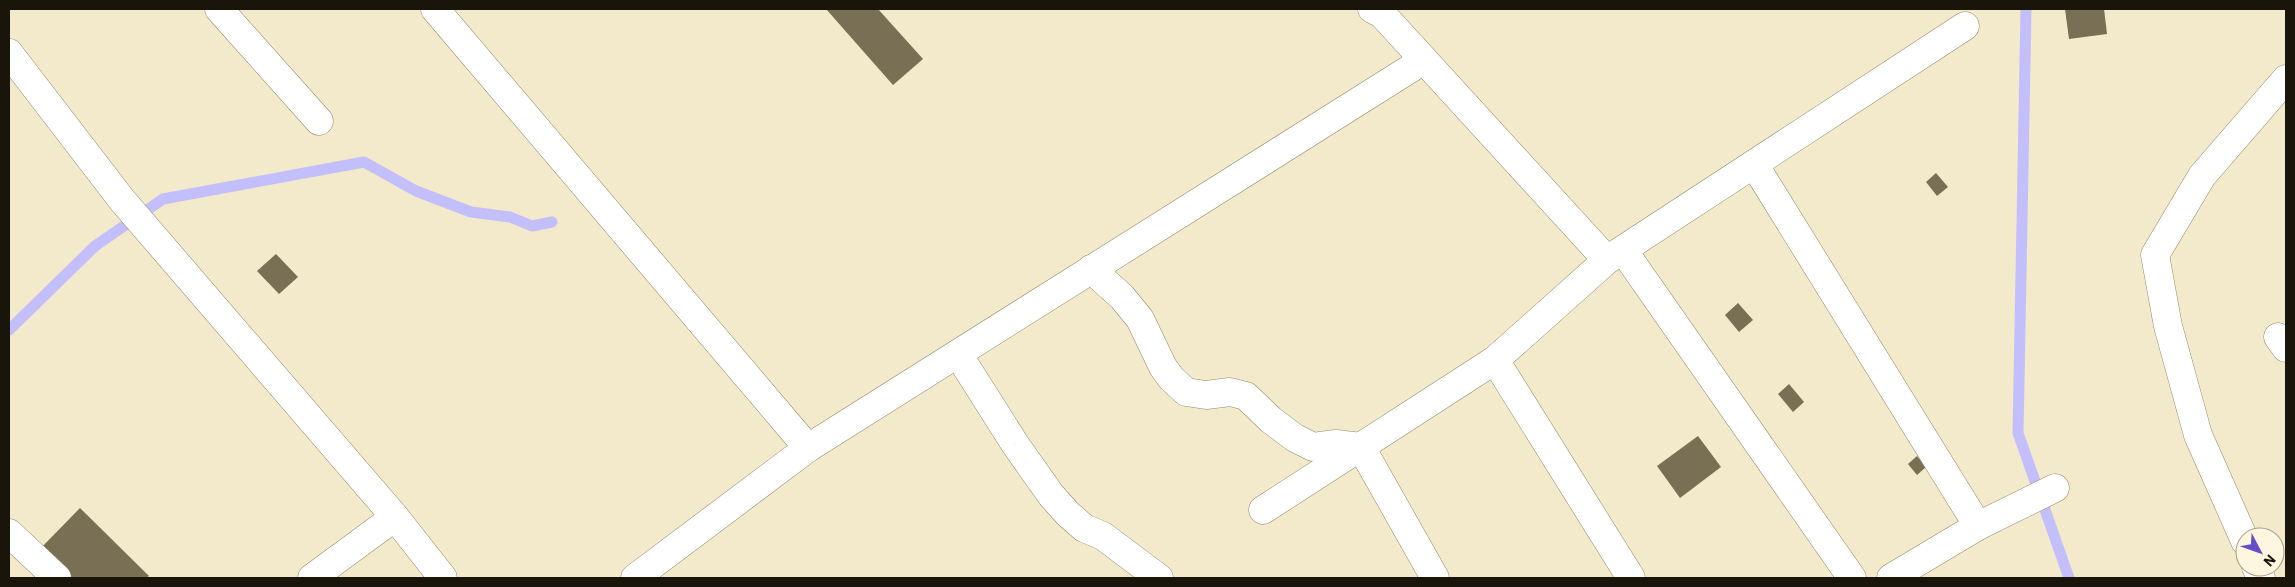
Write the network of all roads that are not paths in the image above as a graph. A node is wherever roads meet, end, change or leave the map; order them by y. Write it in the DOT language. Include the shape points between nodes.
graph roads {
  1 [pos="220,9"];
  2 [pos="435,9"];
  3 [pos="1372,9"];
  4 [pos="1965,26"];
  5 [pos="9,53"];
  6 [pos="1424,60"];
  7 [pos="2286,79"];
  8 [pos="319,121"];
  9 [pos="1754,164"];
  10 [pos="1615,255"];
  11 [pos="1091,269"];
  12 [pos="958,354"];
  13 [pos="1496,360"];
  14 [pos="1361,446"];
  15 [pos="808,448"];
  16 [pos="2055,488"];
  17 [pos="1263,510"];
  18 [pos="395,517"];
  19 [pos="1978,526"];
  20 [pos="2239,527"];
  21 [pos="9,534"];
  22 [pos="57,578"];
  23 [pos="312,578"];
  24 [pos="443,578"];
  25 [pos="634,578"];
  26 [pos="1159,578"];
  27 [pos="1435,578"];
  28 [pos="1631,578"];
  29 [pos="1852,578"];
  30 [pos="1891,578"];
  1 -- 8 [label="street"];
  2 -- 15 [label="street"];
  3 -- 6 [label="street" via="1382,14"];
  4 -- 9 [label="street"];
  5 -- 18 [label="street" via="122,200"];
  6 -- 10 [label="street"];
  6 -- 11 [label="street"];
  7 -- 20 [label="street" via="2202,176 2155,255 2168,326 2198,435"];
  9 -- 10 [label="street"];
  9 -- 19 [label="street"];
  10 -- 13 [label="street"];
  10 -- 29 [label="street"];
  11 -- 12 [label="street"];
  11 -- 14 [label="street" via="1122,297 1140,319 1163,367 1186,392 1206,395 1230,392 1246,396 1295,438 1313,446"];
  12 -- 15 [label="street"];
  12 -- 26 [label="street" via="1015,444 1068,514"];
  13 -- 14 [label="street"];
  13 -- 28 [label="street"];
  14 -- 17 [label="street"];
  14 -- 27 [label="street"];
  15 -- 25 [label="street"];
  16 -- 19 [label="street"];
  18 -- 23 [label="street"];
  18 -- 24 [label="street"];
  19 -- 30 [label="street"];
  21 -- 22 [label="street"];
}
